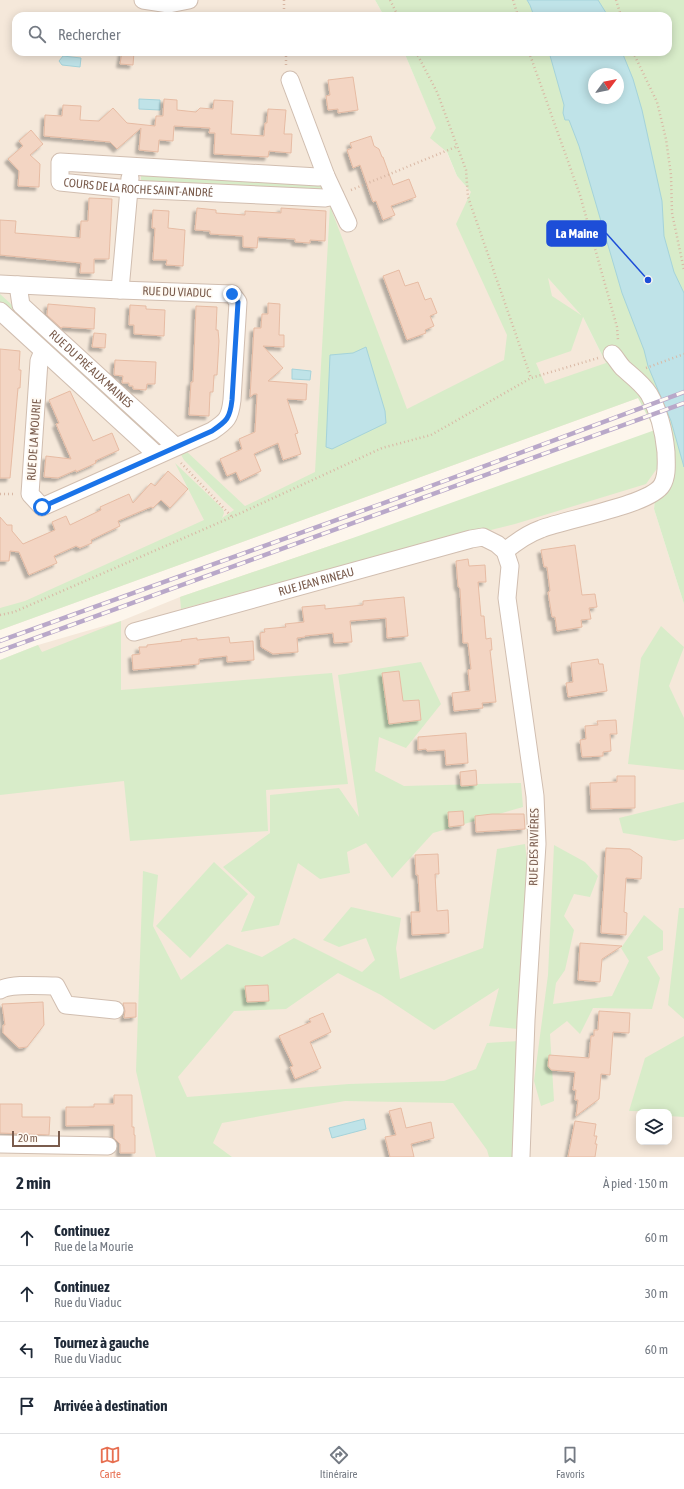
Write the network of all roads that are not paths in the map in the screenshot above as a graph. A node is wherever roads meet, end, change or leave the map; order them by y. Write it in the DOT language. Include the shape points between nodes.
graph roads {
  1 [pos="143,0"];
  2 [pos="189,0"];
  3 [pos="290,80"];
  4 [pos="130,166"];
  5 [pos="326,176"];
  6 [pos="129,189"];
  7 [pos="335,196"];
  8 [pos="348,223"];
  9 [pos="0,284"];
  10 [pos="18,285"];
  11 [pos="120,290"];
  12 [pos="0,311"];
  13 [pos="43,350"];
  14 [pos="612,354"];
  15 [pos="167,450"];
  16 [pos="501,547"];
  17 [pos="134,632"];
  18 [pos="0,990"];
  19 [pos="115,1010"];
  20 [pos="0,1144"];
  21 [pos="108,1146"];
  22 [pos="521,1157"];
  1 -- 2 [label="street" via="169,4"];
  3 -- 5 [label="street"];
  4 -- 5 [label="street, COURS DE LA ROCHE SAINT-ANDRÉ"];
  4 -- 6 [label="street"];
  4 -- 6 [label="street, COURS DE LA ROCHE SAINT-ANDRÉ" via="60,162 60,182"];
  5 -- 7 [label="street"];
  6 -- 7 [label="street, COURS DE LA ROCHE SAINT-ANDRÉ" via="325,198"];
  6 -- 11 [label="street"];
  7 -- 8 [label="street"];
  9 -- 10 [label="street"];
  10 -- 11 [label="street"];
  10 -- 15 [label="street, RUE DU PRÉ AUX MAINES" via="21,305"];
  11 -- 15 [label="street, RUE DU VIADUC" via="232,294 238,302 230,413 222,424 212,431"];
  12 -- 13 [label="street, RUE DU PRÉ AUX MAINES"];
  13 -- 15 [label="street, RUE DU PRÉ AUX MAINES"];
  13 -- 15 [label="street, RUE DE LA MOURIE" via="39,360 30,494 42,507"];
  14 -- 16 [label="street" via="648,393 660,416 665,438 666,462 662,485 649,496 634,503 542,528 517,542"];
  16 -- 17 [label="street, RUE JEAN RINEAU" via="483,537 471,539"];
  16 -- 22 [label="street, RUE DES RIVIÈRES" via="510,566 507,598 535,796 537,844 526,1020"];
  18 -- 19 [label="street" via="14,986 56,986 66,1005"];
  20 -- 21 [label="street"];
}
